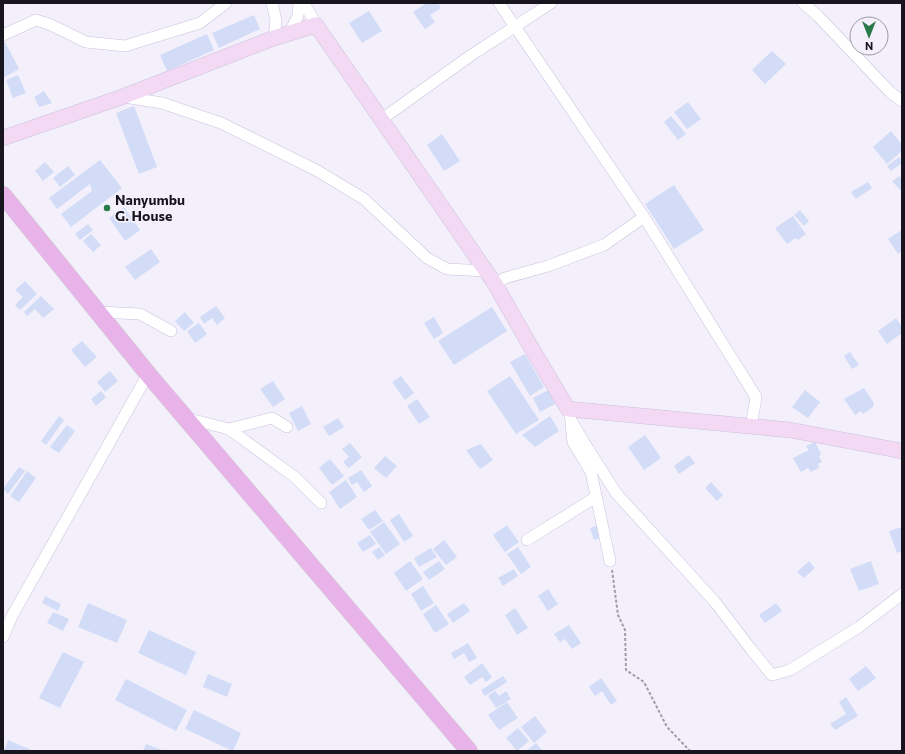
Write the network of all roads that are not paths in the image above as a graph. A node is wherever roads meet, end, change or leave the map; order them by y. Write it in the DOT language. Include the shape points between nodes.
graph roads {
  1 [pos="226,3"];
  2 [pos="272,3"];
  3 [pos="299,3"];
  4 [pos="304,3"];
  5 [pos="499,3"];
  6 [pos="552,3"];
  7 [pos="803,3"];
  8 [pos="316,25"];
  9 [pos="514,27"];
  10 [pos="290,32"];
  11 [pos="3,35"];
  12 [pos="274,38"];
  13 [pos="122,96"];
  14 [pos="902,101"];
  15 [pos="382,119"];
  16 [pos="3,138"];
  17 [pos="3,195"];
  18 [pos="644,217"];
  19 [pos="486,271"];
  20 [pos="495,284"];
  21 [pos="98,312"];
  22 [pos="171,331"];
  23 [pos="148,374"];
  24 [pos="570,415"];
  25 [pos="185,418"];
  26 [pos="287,427"];
  27 [pos="751,427"];
  28 [pos="229,429"];
  29 [pos="902,451"];
  30 [pos="596,497"];
  31 [pos="321,503"];
  32 [pos="527,540"];
  33 [pos="610,561"];
  34 [pos="902,594"];
  35 [pos="3,637"];
  36 [pos="469,751"];
  1 -- 11 [label="street" via="200,23 126,46 86,42 36,20"];
  2 -- 12 [label="street" via="276,20"];
  3 -- 10 [label="street" via="298,16"];
  4 -- 8 [label="street"];
  5 -- 9 [label="street"];
  6 -- 9 [label="street"];
  7 -- 14 [label="street" via="890,92"];
  8 -- 10 [label="street"];
  8 -- 15 [label="street"];
  9 -- 15 [label="street"];
  9 -- 18 [label="street"];
  10 -- 12 [label="street"];
  12 -- 13 [label="street"];
  13 -- 16 [label="street"];
  13 -- 19 [label="street" via="162,103 221,123 316,170 364,199 427,258 447,269"];
  15 -- 19 [label="street"];
  17 -- 21 [label="main road"];
  18 -- 20 [label="street" via="604,245 548,266 505,278"];
  18 -- 27 [label="street" via="756,396"];
  19 -- 20 [label="street"];
  20 -- 24 [label="street"];
  21 -- 22 [label="street" via="140,314"];
  21 -- 23 [label="main road"];
  23 -- 25 [label="main road"];
  23 -- 35 [label="street" via="16,609"];
  24 -- 27 [label="street"];
  24 -- 30 [label="street" via="573,442 591,472"];
  24 -- 34 [label="street" via="616,493 715,602 772,674 790,670 859,627"];
  25 -- 28 [label="street"];
  25 -- 36 [label="main road"];
  26 -- 28 [label="street" via="272,418"];
  27 -- 29 [label="street" via="790,430"];
  28 -- 31 [label="street" via="296,478"];
  30 -- 32 [label="street"];
  30 -- 33 [label="street"];
}
